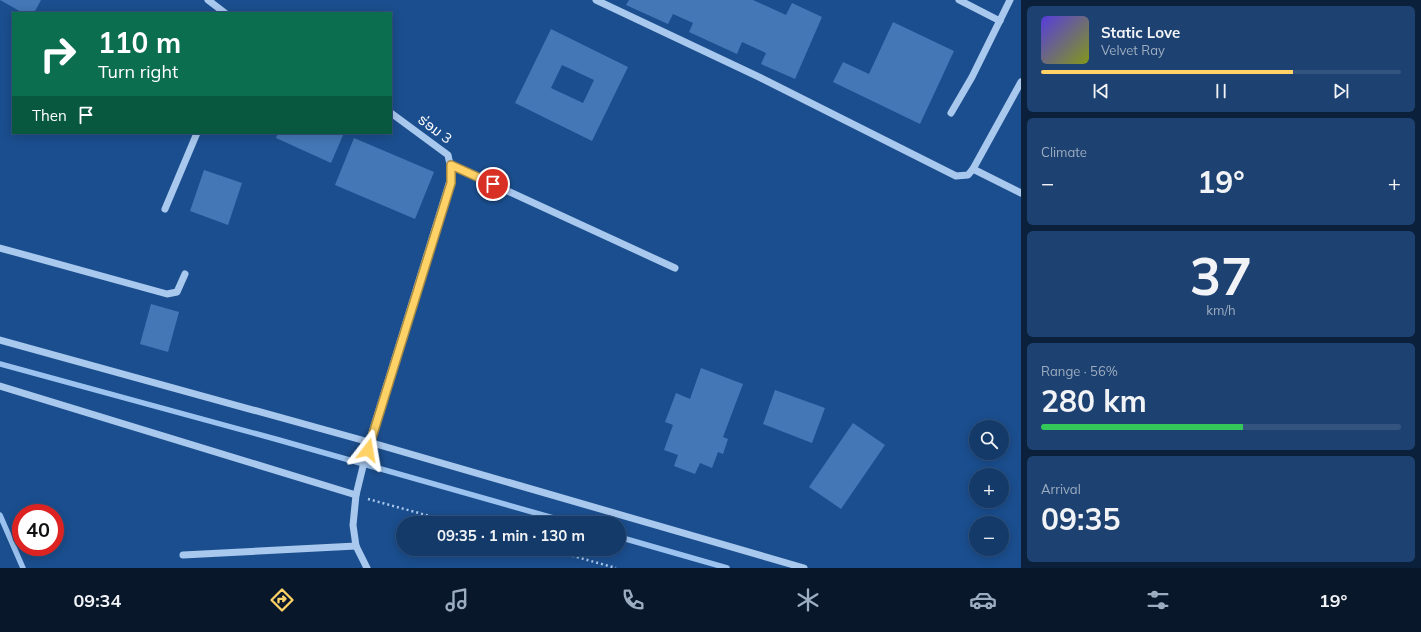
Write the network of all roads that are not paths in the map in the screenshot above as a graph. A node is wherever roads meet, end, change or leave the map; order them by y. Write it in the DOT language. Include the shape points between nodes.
graph roads {
  1 [pos="208,0"];
  2 [pos="596,0"];
  3 [pos="959,0"];
  4 [pos="1010,0"];
  5 [pos="224,12"];
  6 [pos="1000,21"];
  7 [pos="1021,82"];
  8 [pos="951,113"];
  9 [pos="392,114"];
  10 [pos="197,134"];
  11 [pos="451,165"];
  12 [pos="972,169"];
  13 [pos="1021,193"];
  14 [pos="165,209"];
  15 [pos="0,248"];
  16 [pos="676,268"];
  17 [pos="185,274"];
  18 [pos="0,340"];
  19 [pos="0,386"];
  20 [pos="369,442"];
  21 [pos="357,492"];
  22 [pos="356,546"];
  23 [pos="183,555"];
  24 [pos="367,568"];
  25 [pos="804,568"];
  1 -- 5 [label="street"];
  2 -- 12 [label="street" via="759,77 956,176 968,175"];
  3 -- 6 [label="street"];
  4 -- 6 [label="street"];
  6 -- 8 [label="street"];
  7 -- 12 [label="street"];
  9 -- 11 [label="street, ຮ່ອມ 3" via="442,149 448,155"];
  10 -- 14 [label="street"];
  11 -- 16 [label="street"];
  11 -- 20 [label="street, ຮ່ອມ 3" via="451,183"];
  12 -- 13 [label="street"];
  15 -- 17 [label="street" via="167,294 177,292"];
  18 -- 20 [label="street"];
  19 -- 21 [label="street"];
  20 -- 21 [label="street, ຮ່ອມ 3"];
  20 -- 25 [label="street"];
  21 -- 22 [label="street, ຮ່ອມ 3" via="352,525"];
  22 -- 23 [label="street"];
  22 -- 24 [label="street, ຮ່ອມ 3"];
}
